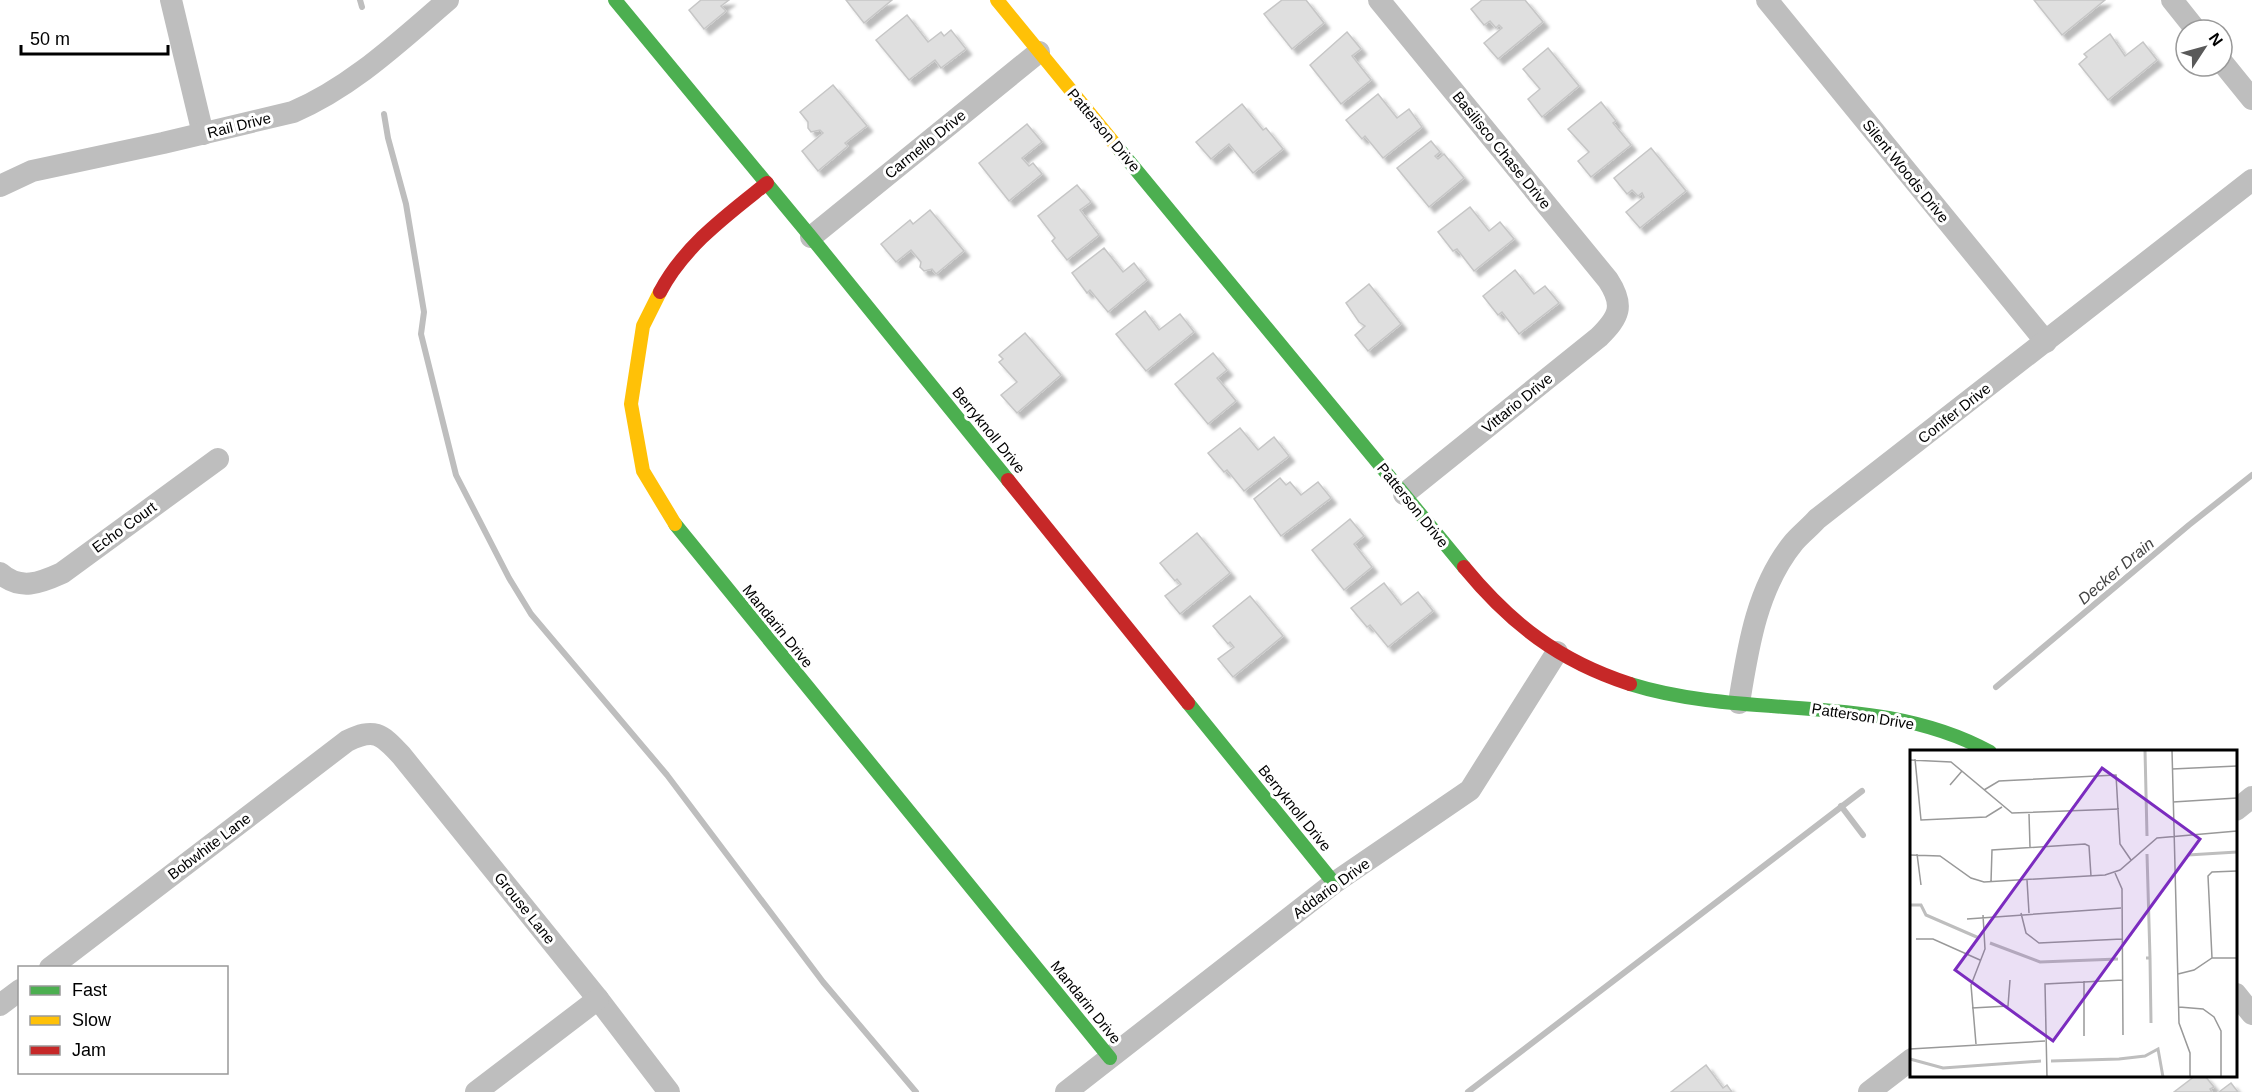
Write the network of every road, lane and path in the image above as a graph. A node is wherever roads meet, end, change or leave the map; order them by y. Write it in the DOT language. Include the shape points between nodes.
graph roads {
  1 [pos="171,0"];
  2 [pos="448,0"];
  3 [pos="615,0"];
  4 [pos="997,0"];
  5 [pos="1378,0"];
  6 [pos="1767,0"];
  7 [pos="2172,0"];
  8 [pos="2186,18"];
  9 [pos="1039,52"];
  10 [pos="2234,77"];
  11 [pos="2252,99"];
  12 [pos="203,134"];
  13 [pos="2252,180"];
  14 [pos="766,183"];
  15 [pos="0,186"];
  16 [pos="811,237"];
  17 [pos="1618,304"];
  18 [pos="2046,342"];
  19 [pos="218,459"];
  20 [pos="1404,494"];
  21 [pos="0,573"];
  22 [pos="1557,652"];
  23 [pos="1739,703"];
  24 [pos="373,733"];
  25 [pos="1986,750"];
  26 [pos="2252,797"];
  27 [pos="2237,808"];
  28 [pos="1334,883"];
  29 [pos="53,966"];
  30 [pos="18,992"];
  31 [pos="2237,996"];
  32 [pos="598,999"];
  33 [pos="0,1005"];
  34 [pos="2252,1014"];
  35 [pos="1110,1058"];
  36 [pos="1910,1060"];
  37 [pos="476,1092"];
  38 [pos="669,1092"];
  39 [pos="1066,1092"];
  40 [pos="1869,1092"];
  1 -- 12 [label="street"];
  2 -- 12 [label="street, Rail Drive" via="358,74 313,104"];
  3 -- 14 [label="street, Berryknoll Drive"];
  4 -- 9 [label="street, Patterson Drive"];
  5 -- 17 [label="street, Basilisco Chase Drive" via="1608,280 1617,292"];
  6 -- 18 [label="street, Silent Woods Drive"];
  7 -- 8 [label="street"];
  9 -- 16 [label="street, Carmello Drive"];
  9 -- 20 [label="street, Patterson Drive"];
  10 -- 11 [label="street"];
  12 -- 15 [label="street, Rail Drive" via="32,171"];
  13 -- 18 [label="street, Conifer Drive"];
  14 -- 16 [label="street, Berryknoll Drive"];
  14 -- 35 [label="street, Mandarin Drive" via="702,236 667,279 643,326 631,404 643,471 680,532"];
  16 -- 28 [label="street, Berryknoll Drive"];
  17 -- 20 [label="street, Vittario Drive" via="1615,321 1599,337"];
  18 -- 23 [label="street, Conifer Drive" via="1817,519 1794,542 1762,599 1746,656"];
  19 -- 21 [label="street, Echo Court" via="62,573 42,583 25,585"];
  20 -- 22 [label="street, Patterson Drive" via="1499,607"];
  22 -- 23 [label="street, Patterson Drive" via="1600,674 1645,688"];
  22 -- 28 [label="street, Addario Drive" via="1470,790"];
  23 -- 25 [label="street, Patterson Drive" via="1890,718 1939,729"];
  24 -- 29 [label="street, Bobwhite Lane" via="347,741"];
  24 -- 32 [label="street, Grouse Lane" via="401,754"];
  26 -- 27 [label="street"];
  28 -- 35 [label="street, Addario Drive"];
  30 -- 33 [label="street"];
  31 -- 34 [label="street"];
  32 -- 37 [label="street"];
  32 -- 38 [label="street, Grouse Lane"];
  35 -- 39 [label="street, Addario Drive"];
  36 -- 40 [label="street"];
}
